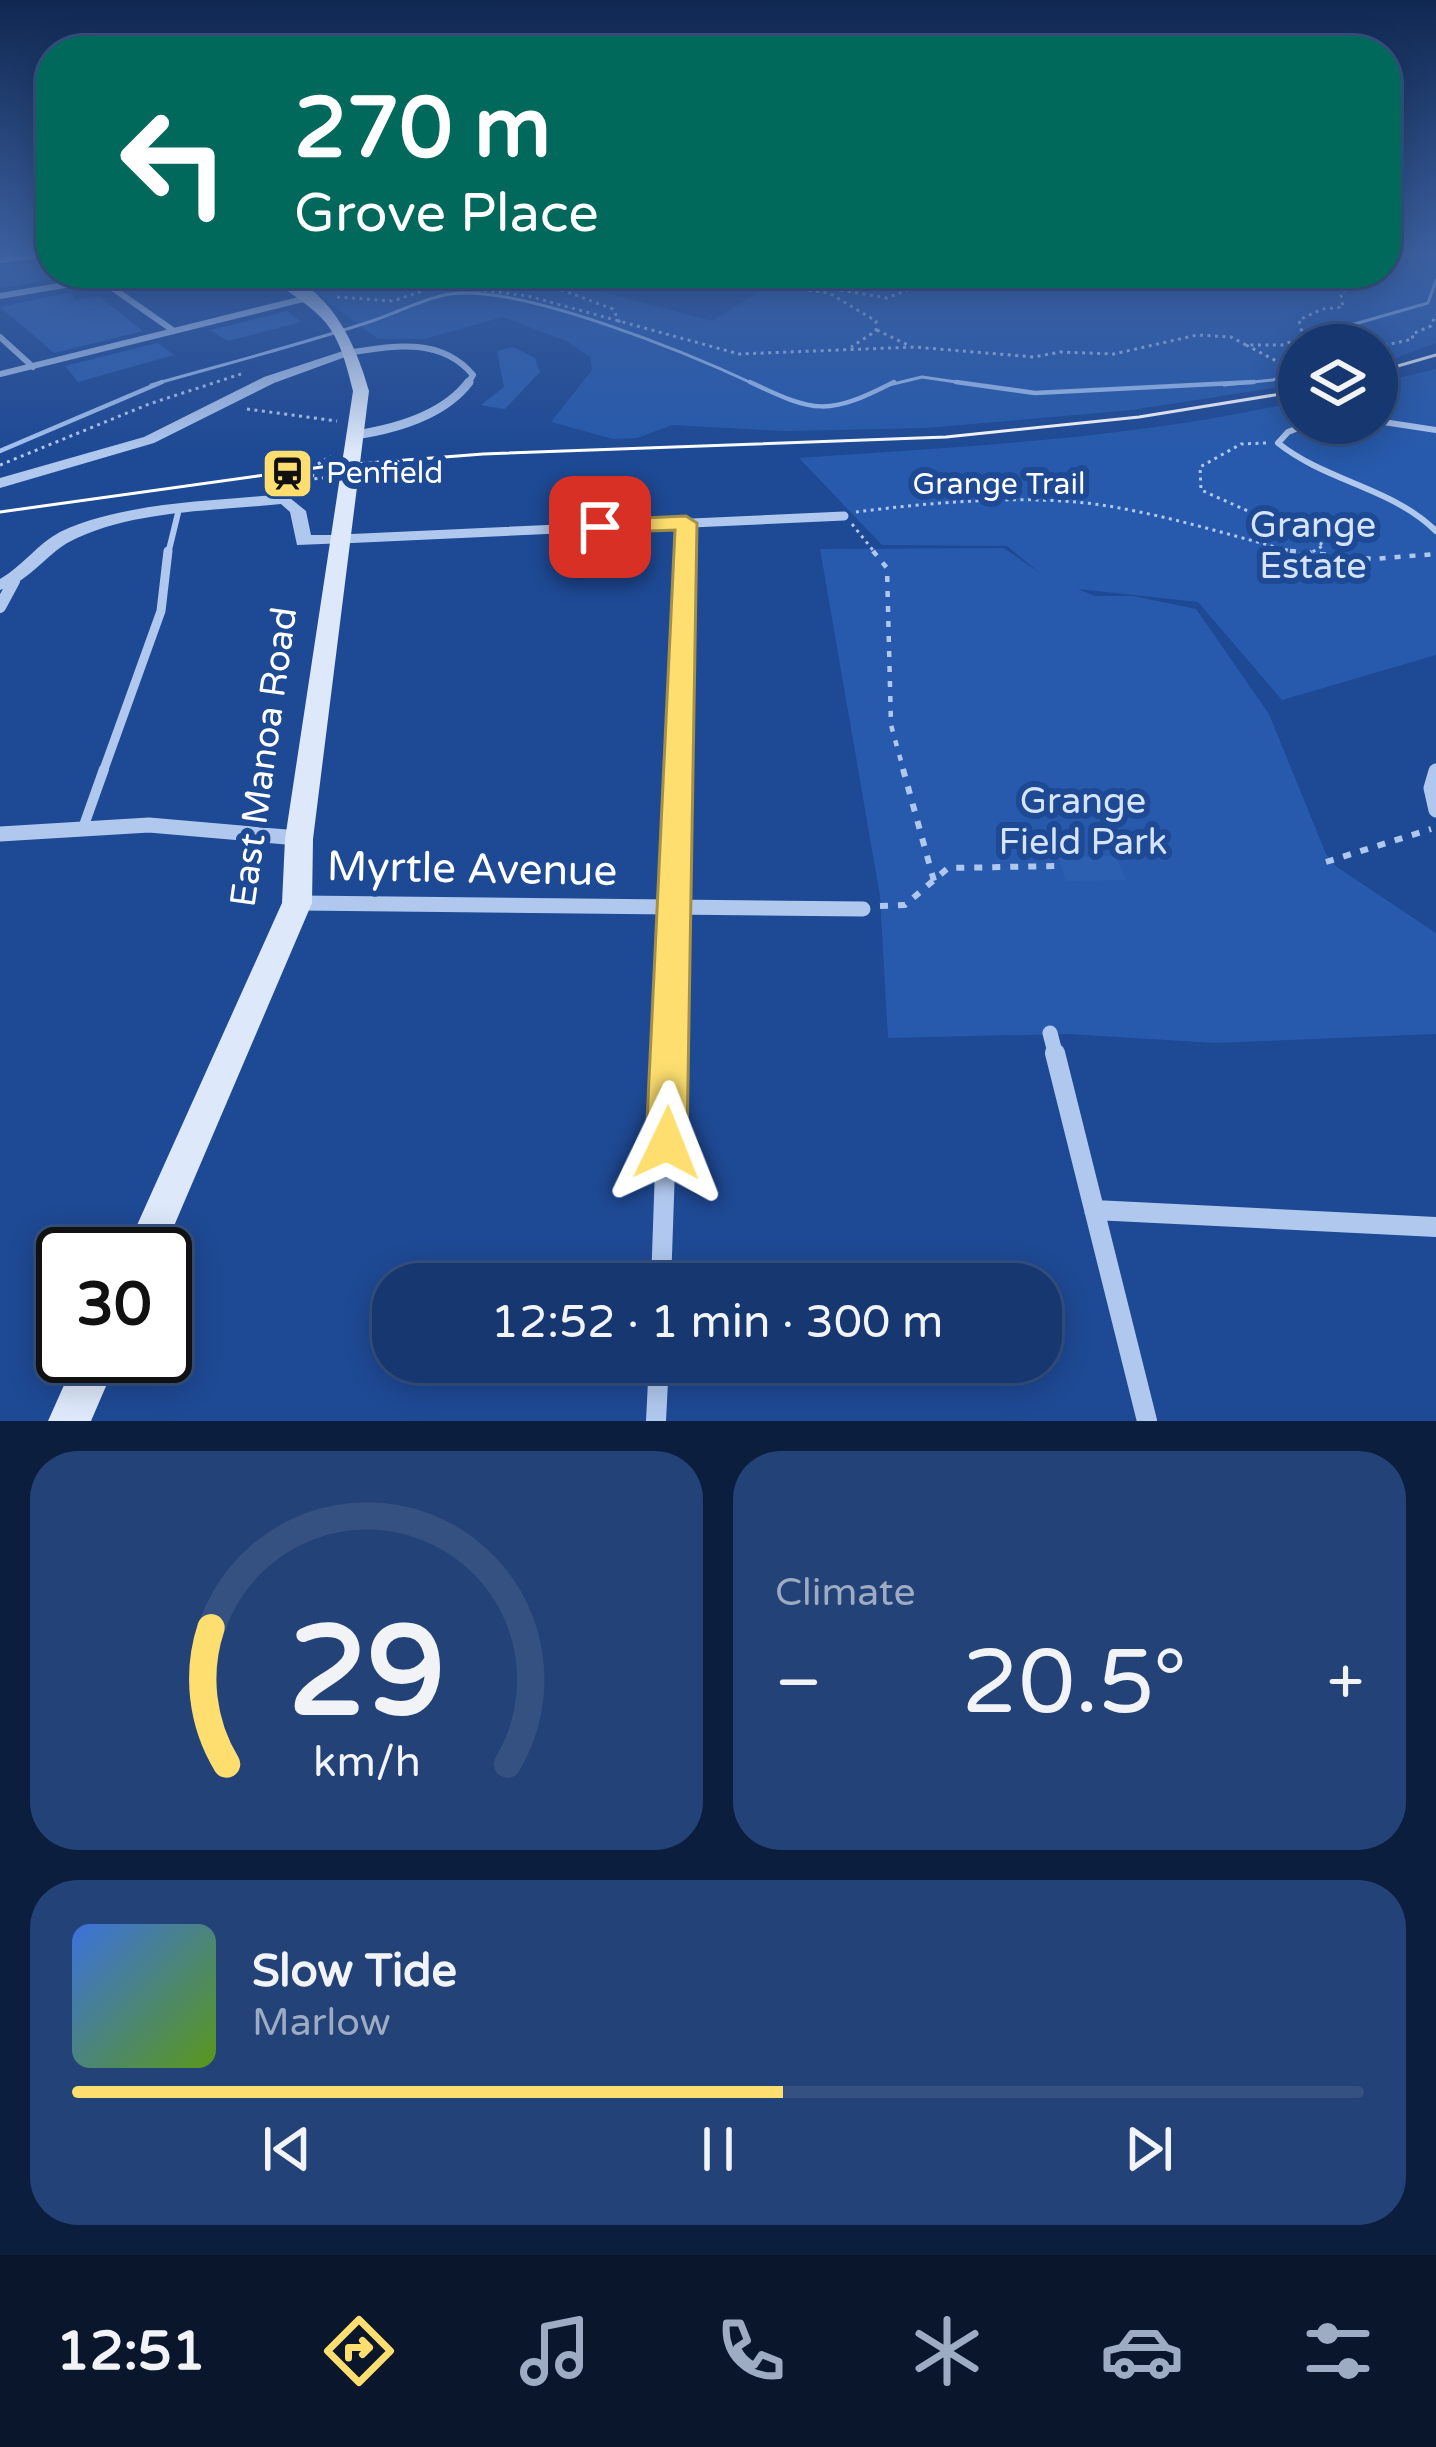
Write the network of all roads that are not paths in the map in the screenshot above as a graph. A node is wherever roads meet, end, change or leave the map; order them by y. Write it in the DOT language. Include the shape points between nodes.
graph roads {
  1 [pos="157,319"];
  2 [pos="224,319"];
  3 [pos="332,319"];
  4 [pos="174,331"];
  5 [pos="0,337"];
  6 [pos="352,352"];
  7 [pos="33,367"];
  8 [pos="0,374"];
  9 [pos="1398,424"];
  10 [pos="356,430"];
  11 [pos="1436,430"];
  12 [pos="1279,444"];
  13 [pos="0,483"];
  14 [pos="178,513"];
  15 [pos="844,516"];
  16 [pos="686,523"];
  17 [pos="1436,531"];
  18 [pos="341,539"];
  19 [pos="7,583"];
  20 [pos="0,607"];
  21 [pos="1436,771"];
  22 [pos="1436,810"];
  23 [pos="83,828"];
  24 [pos="0,834"];
  25 [pos="299,839"];
  26 [pos="297,903"];
  27 [pos="676,908"];
  28 [pos="863,909"];
  29 [pos="1050,1033"];
  30 [pos="1094,1210"];
  31 [pos="154,1227"];
  32 [pos="1436,1227"];
  33 [pos="663,1263"];
  34 [pos="86,1383"];
  35 [pos="657,1383"];
  36 [pos="69,1421"];
  37 [pos="656,1421"];
  38 [pos="1147,1421"];
  1 -- 4 [label="street"];
  2 -- 4 [label="street"];
  3 -- 6 [label="main road, East Manoa Road"];
  4 -- 7 [label="street"];
  5 -- 7 [label="street"];
  6 -- 10 [label="main road, East Manoa Road" via="361,391"];
  6 -- 10 [label="street" via="421,346 470,368 472,382 398,426"];
  6 -- 13 [label="street" via="269,380 117,452"];
  7 -- 8 [label="street"];
  9 -- 11 [label="lane"];
  10 -- 18 [label="main road, East Manoa Road" via="342,458"];
  12 -- 17 [label="lane" via="1316,473 1409,505"];
  14 -- 18 [label="street" via="285,499 298,511 304,541"];
  14 -- 19 [label="street" via="70,533"];
  14 -- 23 [label="lane" via="161,611"];
  15 -- 16 [label="street"];
  16 -- 18 [label="street"];
  16 -- 27 [label="street"];
  18 -- 25 [label="main road, East Manoa Road"];
  19 -- 20 [label="street"];
  21 -- 22 [label="street"];
  23 -- 24 [label="street"];
  23 -- 25 [label="street" via="231,827"];
  25 -- 26 [label="main road, East Manoa Road"];
  26 -- 27 [label="street, Myrtle Avenue"];
  26 -- 31 [label="main road, East Manoa Road"];
  27 -- 28 [label="street, Myrtle Avenue"];
  27 -- 33 [label="street"];
  29 -- 30 [label="street"];
  30 -- 32 [label="street"];
  30 -- 38 [label="street"];
  34 -- 36 [label="main road"];
  35 -- 37 [label="street"];
}
